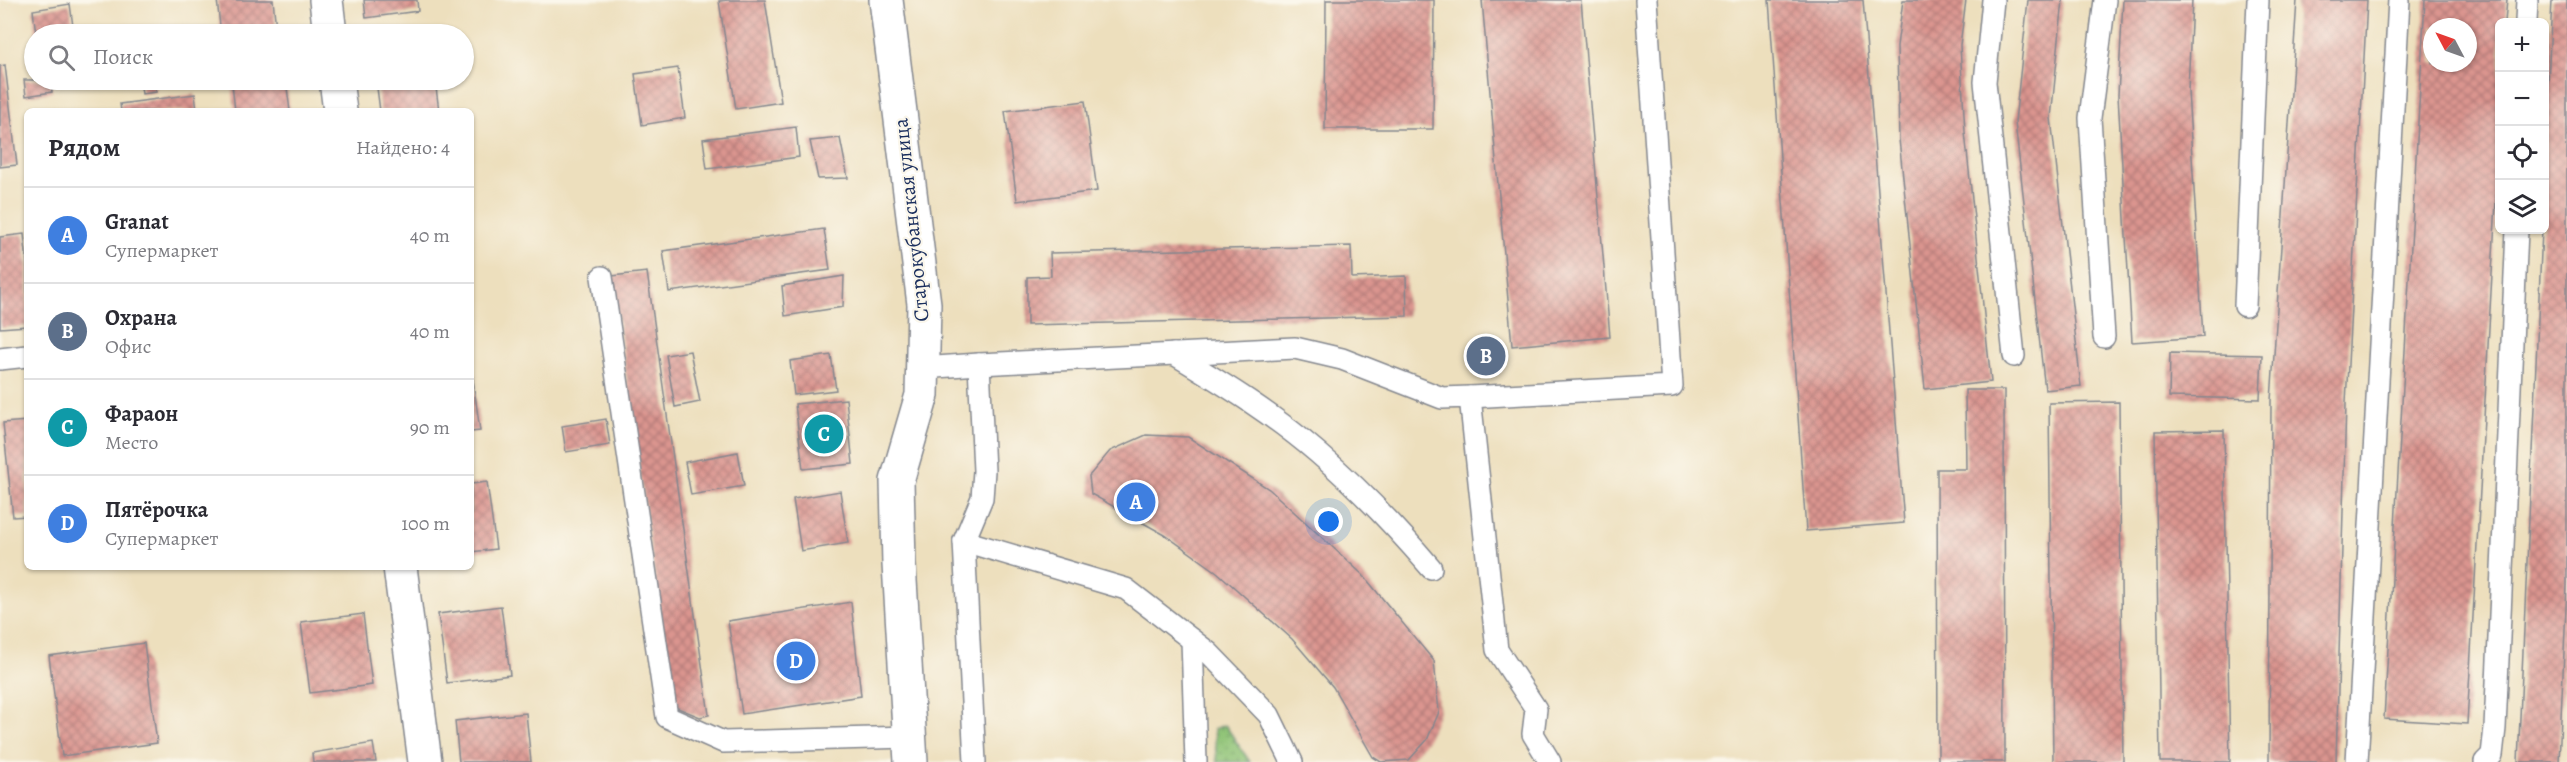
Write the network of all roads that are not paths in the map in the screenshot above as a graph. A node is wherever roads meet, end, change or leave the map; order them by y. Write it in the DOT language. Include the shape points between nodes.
graph roads {
  1 [pos="326,0"];
  2 [pos="886,0"];
  3 [pos="1646,0"];
  4 [pos="1993,0"];
  5 [pos="2106,0"];
  6 [pos="2258,0"];
  7 [pos="2398,0"];
  8 [pos="2528,0"];
  9 [pos="2526,18"];
  10 [pos="329,24"];
  11 [pos="337,90"];
  12 [pos="340,108"];
  13 [pos="2517,234"];
  14 [pos="602,277"];
  15 [pos="2245,306"];
  16 [pos="2104,338"];
  17 [pos="1174,354"];
  18 [pos="24,356"];
  19 [pos="2014,356"];
  20 [pos="0,359"];
  21 [pos="979,364"];
  22 [pos="922,368"];
  23 [pos="1470,397"];
  24 [pos="964,541"];
  25 [pos="1431,568"];
  26 [pos="400,570"];
  27 [pos="1192,640"];
  28 [pos="910,749"];
  29 [pos="425,762"];
  30 [pos="975,762"];
  31 [pos="1197,762"];
  32 [pos="1292,762"];
  33 [pos="1550,762"];
  34 [pos="2357,762"];
  35 [pos="2485,762"];
  1 -- 10 [label="street"];
  2 -- 22 [label="street, Старокубанская улица" via="924,304"];
  3 -- 23 [label="lane" via="1672,386"];
  4 -- 19 [label="lane" via="1985,82"];
  5 -- 16 [label="lane" via="2090,118"];
  6 -- 15 [label="lane"];
  7 -- 34 [label="lane"];
  8 -- 9 [label="lane"];
  11 -- 12 [label="street"];
  13 -- 35 [label="lane" via="2495,728 2492,755"];
  14 -- 28 [label="lane" via="667,717 723,742"];
  17 -- 21 [label="lane"];
  17 -- 23 [label="lane" via="1295,348 1342,359 1442,398"];
  17 -- 25 [label="lane" via="1263,410 1318,453 1358,489"];
  18 -- 20 [label="lane"];
  21 -- 22 [label="lane"];
  21 -- 24 [label="lane" via="982,498"];
  22 -- 28 [label="street, Старокубанская улица" via="922,395 897,481"];
  23 -- 33 [label="lane" via="1497,650 1536,709 1533,734"];
  24 -- 27 [label="lane" via="1126,589"];
  24 -- 30 [label="lane"];
  26 -- 29 [label="street"];
  27 -- 31 [label="lane"];
  27 -- 32 [label="lane" via="1269,716"];
}
